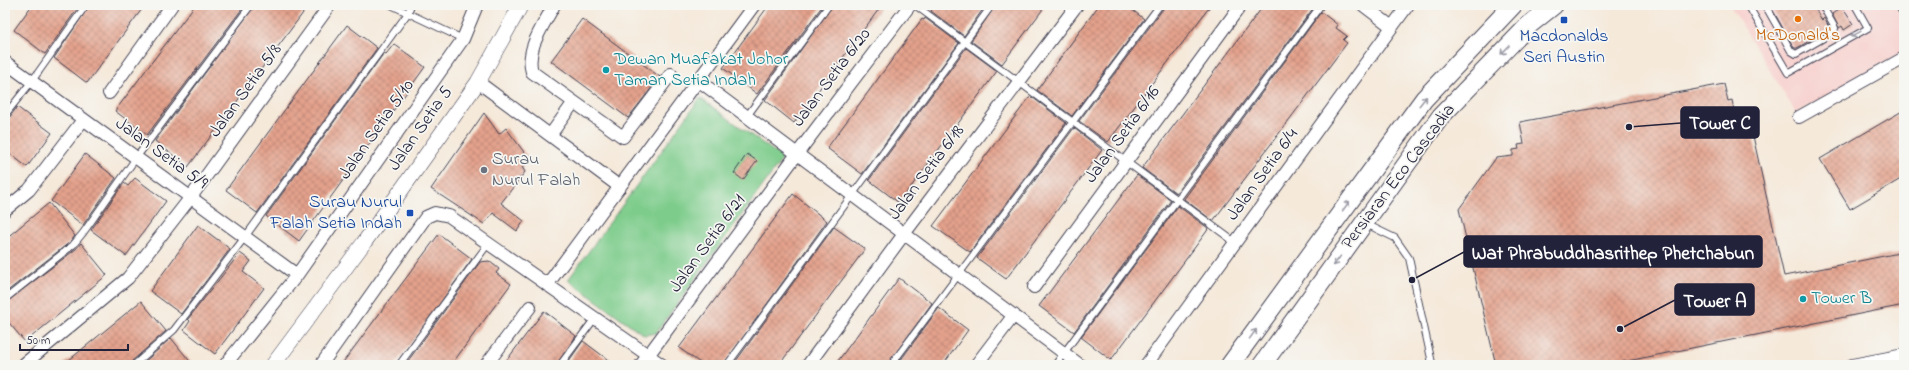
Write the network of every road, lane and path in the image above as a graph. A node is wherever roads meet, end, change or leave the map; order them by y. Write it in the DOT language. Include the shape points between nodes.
graph roads {
  1 [pos="86,5"];
  2 [pos="172,5"];
  3 [pos="251,5"];
  4 [pos="330,5"];
  5 [pos="391,5"];
  6 [pos="411,5"];
  7 [pos="477,5"];
  8 [pos="521,5"];
  9 [pos="554,5"];
  10 [pos="754,5"];
  11 [pos="829,5"];
  12 [pos="910,5"];
  13 [pos="915,5"];
  14 [pos="992,5"];
  15 [pos="1077,5"];
  16 [pos="1160,5"];
  17 [pos="1241,5"];
  18 [pos="1321,5"];
  19 [pos="1363,5"];
  20 [pos="1408,5"];
  21 [pos="1513,5"];
  22 [pos="1554,5"];
  23 [pos="1748,5"];
  24 [pos="1765,5"];
  25 [pos="1822,5"];
  26 [pos="1855,5"];
  27 [pos="1902,5"];
  28 [pos="1904,9"];
  29 [pos="408,13"];
  30 [pos="1392,27"];
  31 [pos="463,39"];
  32 [pos="965,42"];
  33 [pos="1904,58"];
  34 [pos="5,62"];
  35 [pos="671,74"];
  36 [pos="698,80"];
  37 [pos="32,81"];
  38 [pos="478,82"];
  39 [pos="1019,82"];
  40 [pos="109,93"];
  41 [pos="574,102"];
  42 [pos="5,115"];
  43 [pos="747,116"];
  44 [pos="1799,117"];
  45 [pos="83,120"];
  46 [pos="1072,122"];
  47 [pos="551,134"];
  48 [pos="797,154"];
  49 [pos="136,158"];
  50 [pos="1126,162"];
  51 [pos="620,187"];
  52 [pos="852,194"];
  53 [pos="192,197"];
  54 [pos="1177,200"];
  55 [pos="5,210"];
  56 [pos="1364,223"];
  57 [pos="904,234"];
  58 [pos="245,237"];
  59 [pos="1236,242"];
  60 [pos="488,244"];
  61 [pos="958,274"];
  62 [pos="297,275"];
  63 [pos="547,285"];
  64 [pos="1034,287"];
  65 [pos="5,299"];
  66 [pos="530,307"];
  67 [pos="1014,315"];
  68 [pos="595,318"];
  69 [pos="1064,353"];
  70 [pos="648,355"];
  71 [pos="1904,355"];
  72 [pos="1432,363"];
  73 [pos="23,365"];
  74 [pos="134,365"];
  75 [pos="225,365"];
  76 [pos="273,365"];
  77 [pos="321,365"];
  78 [pos="399,365"];
  79 [pos="486,365"];
  80 [pos="560,365"];
  81 [pos="641,365"];
  82 [pos="662,365"];
  83 [pos="727,365"];
  84 [pos="808,365"];
  85 [pos="891,365"];
  86 [pos="976,365"];
  87 [pos="1055,365"];
  88 [pos="1080,365"];
  89 [pos="1146,365"];
  90 [pos="1230,365"];
  91 [pos="1262,365"];
  92 [pos="1852,365"];
  1 -- 37 [label="lane"];
  2 -- 40 [label="street"];
  3 -- 49 [label="lane"];
  4 -- 53 [label="street, Jalan Setia 5/8"];
  5 -- 29 [label="lane"];
  6 -- 29 [label="lane"];
  7 -- 31 [label="street, Jalan Setia 5/10"];
  8 -- 38 [label="street, Jalan Setia 5"];
  9 -- 41 [label="street" via="532,48 529,63 532,72"];
  10 -- 36 [label="street"];
  11 -- 43 [label="lane"];
  12 -- 48 [label="street, Jalan Setia 6/20"];
  13 -- 32 [label="lane"];
  14 -- 32 [label="lane"];
  15 -- 39 [label="street, Jalan Setia 6/18"];
  16 -- 46 [label="lane"];
  17 -- 50 [label="street, Jalan Setia 6/16"];
  18 -- 54 [label="lane"];
  19 -- 30 [label="street"];
  20 -- 30 [label="street, Jalan Setia 6/4"];
  90 -- 21 [label="main road, Persiaran Eco Cascadia, one-way" via="1424,99"];
  22 -- 56 [label="main road, Persiaran Eco Cascadia, one-way" via="1529,25 1441,116"];
  26 -- 23 [label="lane, one-way" via="1868,28 1788,73"];
  24 -- 25 [label="lane" via="1791,51 1796,54 1834,32 1835,28"];
  27 -- 28 [label="street"];
  29 -- 31 [label="lane"];
  29 -- 58 [label="lane"];
  30 -- 59 [label="street, Jalan Setia 6/4"];
  31 -- 62 [label="street, Jalan Setia 5/10"];
  32 -- 39 [label="lane"];
  32 -- 52 [label="lane"];
  33 -- 44 [label="street"];
  34 -- 37 [label="street, Jalan Setia 5/9"];
  35 -- 41 [label="street" via="623,137"];
  36 -- 43 [label="street"];
  36 -- 51 [label="street"];
  37 -- 42 [label="lane"];
  37 -- 45 [label="street, Jalan Setia 5/9"];
  38 -- 47 [label="street"];
  38 -- 76 [label="street, Jalan Setia 5"];
  39 -- 46 [label="lane"];
  39 -- 57 [label="street, Jalan Setia 6/18"];
  41 -- 47 [label="street"];
  43 -- 48 [label="street"];
  45 -- 49 [label="street, Jalan Setia 5/9"];
  45 -- 55 [label="street" via="29,190"];
  46 -- 50 [label="lane"];
  46 -- 61 [label="lane"];
  47 -- 51 [label="street"];
  48 -- 52 [label="street"];
  48 -- 70 [label="street, Jalan Setia 6/21"];
  49 -- 53 [label="street, Jalan Setia 5/9"];
  49 -- 65 [label="lane" via="73,246"];
  50 -- 54 [label="lane"];
  50 -- 64 [label="street, Jalan Setia 6/16"];
  51 -- 63 [label="street"];
  52 -- 57 [label="street"];
  52 -- 83 [label="lane"];
  53 -- 58 [label="street, Jalan Setia 5/9"];
  53 -- 73 [label="street, Jalan Setia 5/8" via="128,278"];
  54 -- 59 [label="lane"];
  54 -- 69 [label="lane"];
  56 -- 72 [label="lane" via="1395,238 1409,258"];
  56 -- 91 [label="main road, Persiaran Eco Cascadia, one-way"];
  57 -- 61 [label="street"];
  57 -- 84 [label="street, Jalan Setia 6/18"];
  58 -- 62 [label="street, Jalan Setia 5/9"];
  58 -- 74 [label="lane" via="174,330"];
  59 -- 89 [label="street, Jalan Setia 6/4"];
  60 -- 63 [label="street"];
  60 -- 77 [label="street" via="449,216 435,213 426,217"];
  60 -- 78 [label="lane"];
  61 -- 67 [label="street"];
  61 -- 85 [label="lane"];
  62 -- 75 [label="street, Jalan Setia 5/10"];
  63 -- 68 [label="street"];
  66 -- 79 [label="street"];
  67 -- 69 [label="street"];
  67 -- 86 [label="street"];
  68 -- 70 [label="street"];
  68 -- 80 [label="lane"];
  69 -- 87 [label="lane"];
  69 -- 88 [label="street"];
  70 -- 81 [label="street, Jalan Setia 6/21"];
  70 -- 82 [label="street"];
  71 -- 92 [label="street"];
}
